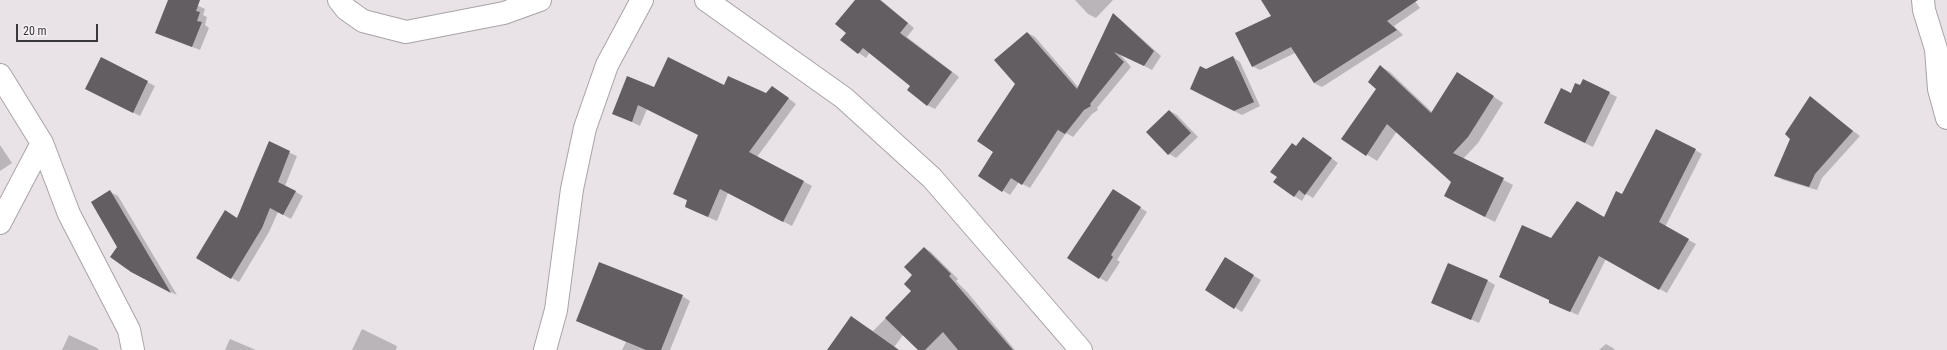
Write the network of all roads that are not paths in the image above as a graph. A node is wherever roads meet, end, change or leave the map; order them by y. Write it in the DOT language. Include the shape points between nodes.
graph roads {
  1 [pos="339,0"];
  2 [pos="540,0"];
  3 [pos="642,0"];
  4 [pos="706,0"];
  5 [pos="1922,0"];
  6 [pos="0,75"];
  7 [pos="1947,118"];
  8 [pos="42,143"];
  9 [pos="0,223"];
  10 [pos="133,350"];
  11 [pos="545,350"];
  12 [pos="1081,350"];
  1 -- 2 [label="street" via="363,21 406,32 504,14"];
  3 -- 11 [label="street" via="607,65 585,128 572,189 556,310"];
  4 -- 12 [label="street" via="844,98 932,178"];
  5 -- 7 [label="street" via="1936,49 1939,90"];
  6 -- 8 [label="street"];
  8 -- 9 [label="street"];
  8 -- 10 [label="street" via="72,221 129,330"];
}
